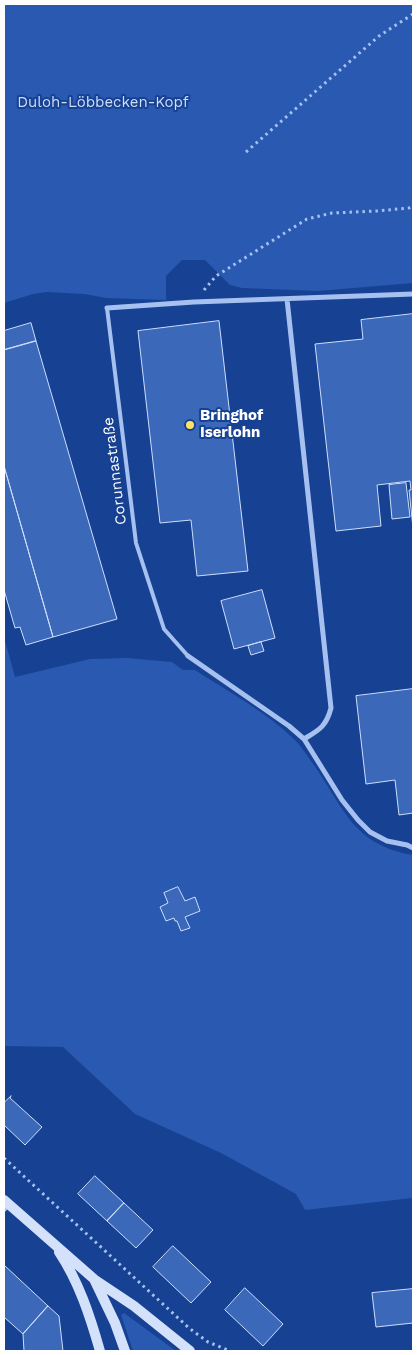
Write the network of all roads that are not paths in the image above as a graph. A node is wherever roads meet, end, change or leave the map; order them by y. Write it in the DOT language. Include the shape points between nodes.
graph roads {
  1 [pos="413,294"];
  2 [pos="288,299"];
  3 [pos="107,308"];
  4 [pos="188,656"];
  5 [pos="304,739"];
  6 [pos="413,843"];
  7 [pos="407,846"];
  8 [pos="413,848"];
  9 [pos="6,1205"];
  10 [pos="50,1239"];
  11 [pos="94,1279"];
  12 [pos="100,1351"];
  13 [pos="125,1351"];
  14 [pos="190,1351"];
  1 -- 2 [label="street, Corunnastraße"];
  2 -- 3 [label="street, Corunnastraße"];
  2 -- 5 [label="street" via="331,708 322,728"];
  3 -- 4 [label="lane, Corunnastraße" via="136,543 164,630"];
  4 -- 5 [label="street, Corunnastraße"];
  5 -- 7 [label="street, Corunnastraße" via="358,820 370,832"];
  6 -- 7 [label="street"];
  7 -- 8 [label="street, Corunnastraße"];
  9 -- 10 [label="main road"];
  10 -- 11 [label="main road"];
  10 -- 12 [label="main road" via="78,1286"];
  11 -- 13 [label="main road"];
  11 -- 14 [label="main road"];
}
